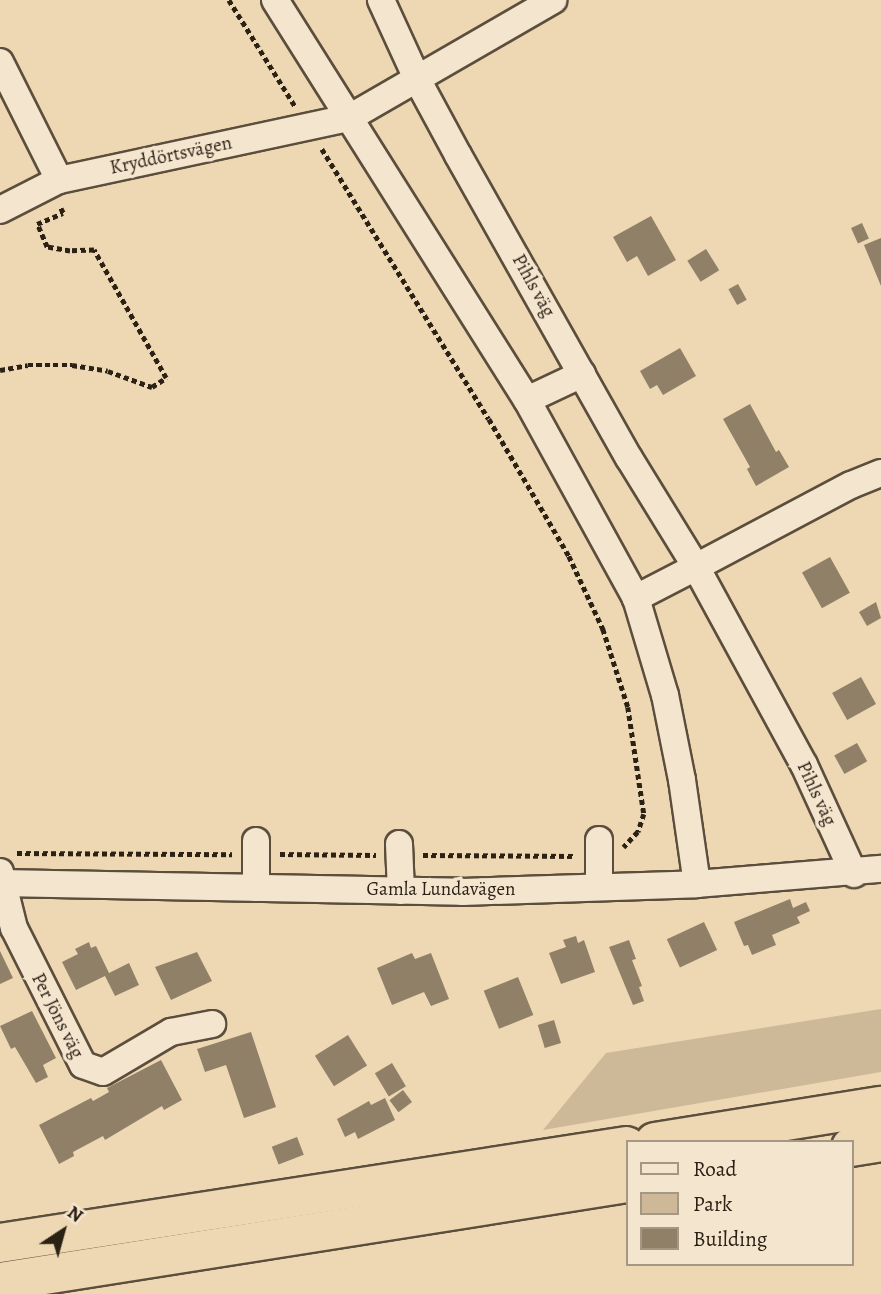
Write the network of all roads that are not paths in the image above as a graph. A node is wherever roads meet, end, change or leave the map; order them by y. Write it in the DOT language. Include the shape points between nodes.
graph roads {
  1 [pos="275,0"];
  2 [pos="381,0"];
  3 [pos="553,0"];
  4 [pos="0,62"];
  5 [pos="418,81"];
  6 [pos="349,118"];
  7 [pos="54,182"];
  8 [pos="0,211"];
  9 [pos="582,374"];
  10 [pos="527,400"];
  11 [pos="881,473"];
  12 [pos="696,567"];
  13 [pos="636,598"];
  14 [pos="256,848"];
  15 [pos="599,848"];
  16 [pos="399,849"];
  17 [pos="881,869"];
  18 [pos="4,873"];
  19 [pos="854,874"];
  20 [pos="697,884"];
  21 [pos="599,887"];
  22 [pos="256,888"];
  23 [pos="401,891"];
  24 [pos="212,1024"];
  25 [pos="881,1107"];
  26 [pos="668,1140"];
  27 [pos="881,1142"];
  28 [pos="626,1146"];
  29 [pos="853,1147"];
  30 [pos="626,1183"];
  31 [pos="0,1243"];
  32 [pos="0,1282"];
  1 -- 6 [label="street"];
  2 -- 5 [label="street, Pihls väg"];
  3 -- 5 [label="street, Kryddörtsvägen"];
  4 -- 7 [label="street"];
  5 -- 6 [label="street, Kryddörtsvägen"];
  5 -- 9 [label="street, Pihls väg"];
  6 -- 7 [label="street, Kryddörtsvägen"];
  6 -- 10 [label="street"];
  7 -- 8 [label="street, Kryddörtsvägen"];
  9 -- 10 [label="street"];
  9 -- 12 [label="street, Pihls väg"];
  10 -- 13 [label="street"];
  11 -- 12 [label="street"];
  12 -- 13 [label="street"];
  12 -- 19 [label="street, Pihls väg" via="804,765"];
  13 -- 20 [label="street" via="665,695"];
  14 -- 22 [label="street"];
  15 -- 21 [label="street"];
  16 -- 23 [label="street"];
  17 -- 19 [label="street, Gamla Lundavägen"];
  18 -- 22 [label="street, Gamla Lundavägen"];
  18 -- 24 [label="street, Per Jöns väg" via="14,928 83,1065 103,1072 172,1032"];
  19 -- 20 [label="street, Gamla Lundavägen"];
  20 -- 21 [label="street, Gamla Lundavägen"];
  21 -- 23 [label="street, Gamla Lundavägen"];
  22 -- 23 [label="street, Gamla Lundavägen"];
  25 -- 26 [label="highway"];
  27 -- 29 [label="highway"];
  28 -- 31 [label="highway"];
  30 -- 32 [label="highway"];
}
